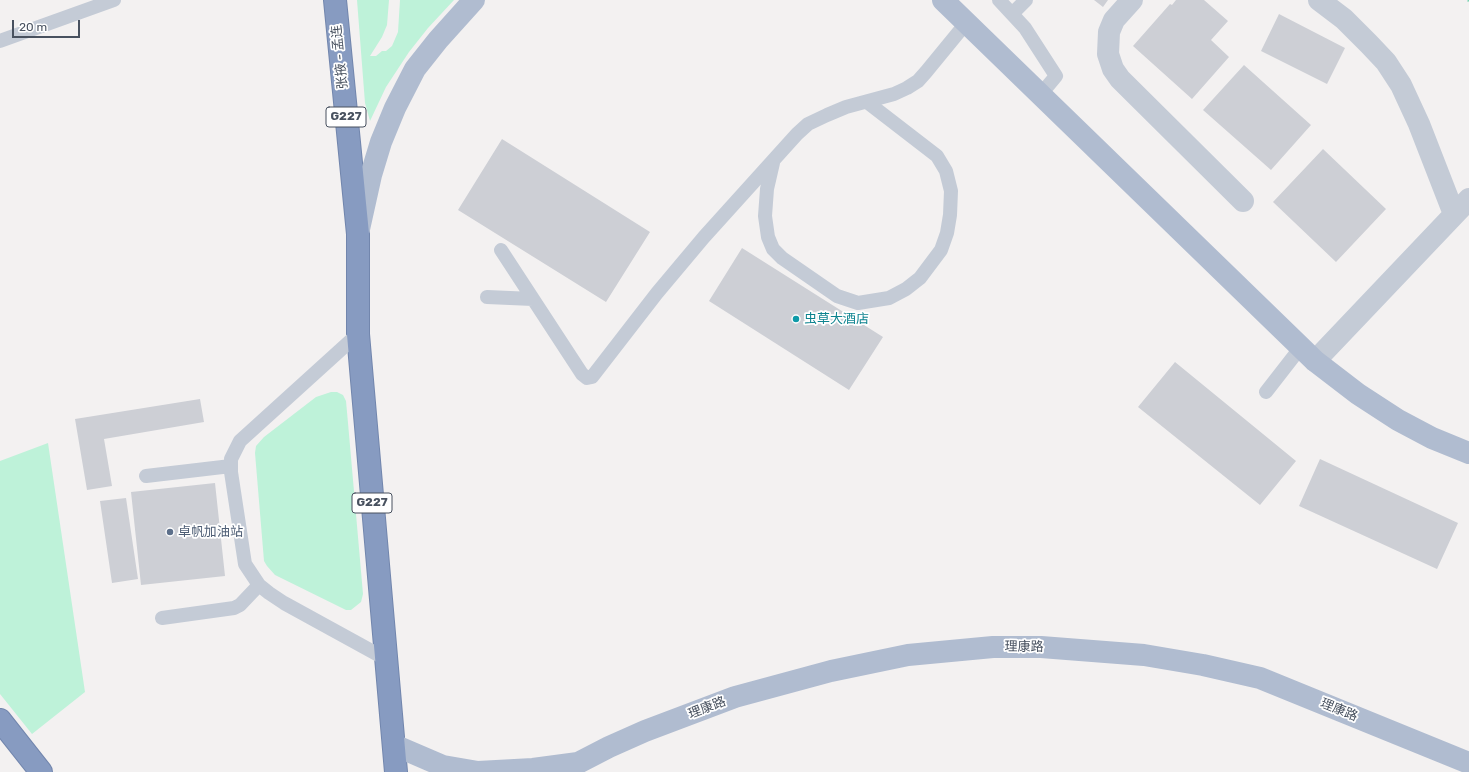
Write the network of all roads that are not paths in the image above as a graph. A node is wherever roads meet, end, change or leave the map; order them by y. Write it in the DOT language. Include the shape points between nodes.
graph roads {
  1 [pos="114,0"];
  2 [pos="335,0"];
  3 [pos="474,0"];
  4 [pos="943,0"];
  5 [pos="999,0"];
  6 [pos="1026,0"];
  7 [pos="1132,0"];
  8 [pos="1319,0"];
  9 [pos="1012,14"];
  10 [pos="967,22"];
  11 [pos="0,41"];
  12 [pos="1040,94"];
  13 [pos="867,102"];
  14 [pos="773,162"];
  15 [pos="1469,199"];
  16 [pos="1243,201"];
  17 [pos="1454,214"];
  18 [pos="358,234"];
  19 [pos="501,250"];
  20 [pos="487,297"];
  21 [pos="533,299"];
  22 [pos="358,334"];
  23 [pos="1308,354"];
  24 [pos="1266,392"];
  25 [pos="1469,453"];
  26 [pos="231,466"];
  27 [pos="146,476"];
  28 [pos="259,585"];
  29 [pos="162,618"];
  30 [pos="386,659"];
  31 [pos="0,720"];
  32 [pos="394,746"];
  33 [pos="1469,763"];
  34 [pos="572,767"];
  35 [pos="40,772"];
  36 [pos="396,772"];
  1 -- 11 [label="lane"];
  2 -- 18 [label="highway, 张掖 - 孟连 / G227"];
  3 -- 18 [label="main road" via="415,69 395,108 371,175"];
  4 -- 10 [label="main road"];
  5 -- 9 [label="lane"];
  6 -- 9 [label="lane"];
  7 -- 16 [label="street" via="1114,20 1109,32 1108,54 1113,69 1120,79"];
  8 -- 17 [label="street" via="1344,19 1369,44 1386,62 1401,85"];
  9 -- 12 [label="lane" via="1025,28 1056,76"];
  10 -- 12 [label="main road"];
  10 -- 13 [label="lane" via="918,81 900,91"];
  12 -- 23 [label="main road"];
  13 -- 14 [label="lane" via="808,124"];
  13 -- 14 [label="lane" via="937,156 946,172 951,191 947,233 941,250 920,278 906,289 889,298 858,303 837,296 782,258 773,249 768,237 765,216"];
  14 -- 21 [label="lane" via="704,237 592,377 587,378 582,374"];
  15 -- 17 [label="street"];
  17 -- 23 [label="street"];
  18 -- 22 [label="highway, G227"];
  19 -- 21 [label="lane"];
  20 -- 21 [label="lane"];
  22 -- 26 [label="lane" via="247,433 231,458"];
  22 -- 30 [label="highway, G227"];
  23 -- 24 [label="lane"];
  23 -- 25 [label="main road" via="1358,394 1398,420"];
  26 -- 27 [label="lane"];
  26 -- 28 [label="lane" via="245,564"];
  28 -- 29 [label="lane" via="234,608"];
  28 -- 30 [label="lane" via="284,603"];
  30 -- 32 [label="highway, G227"];
  31 -- 35 [label="highway"];
  32 -- 34 [label="main road, 理康路" via="443,766 478,772"];
  32 -- 36 [label="highway, G227"];
  33 -- 34 [label="main road, 理康路" via="1260,678 1144,655 993,647 908,656 831,671 735,697 645,731"];
}
